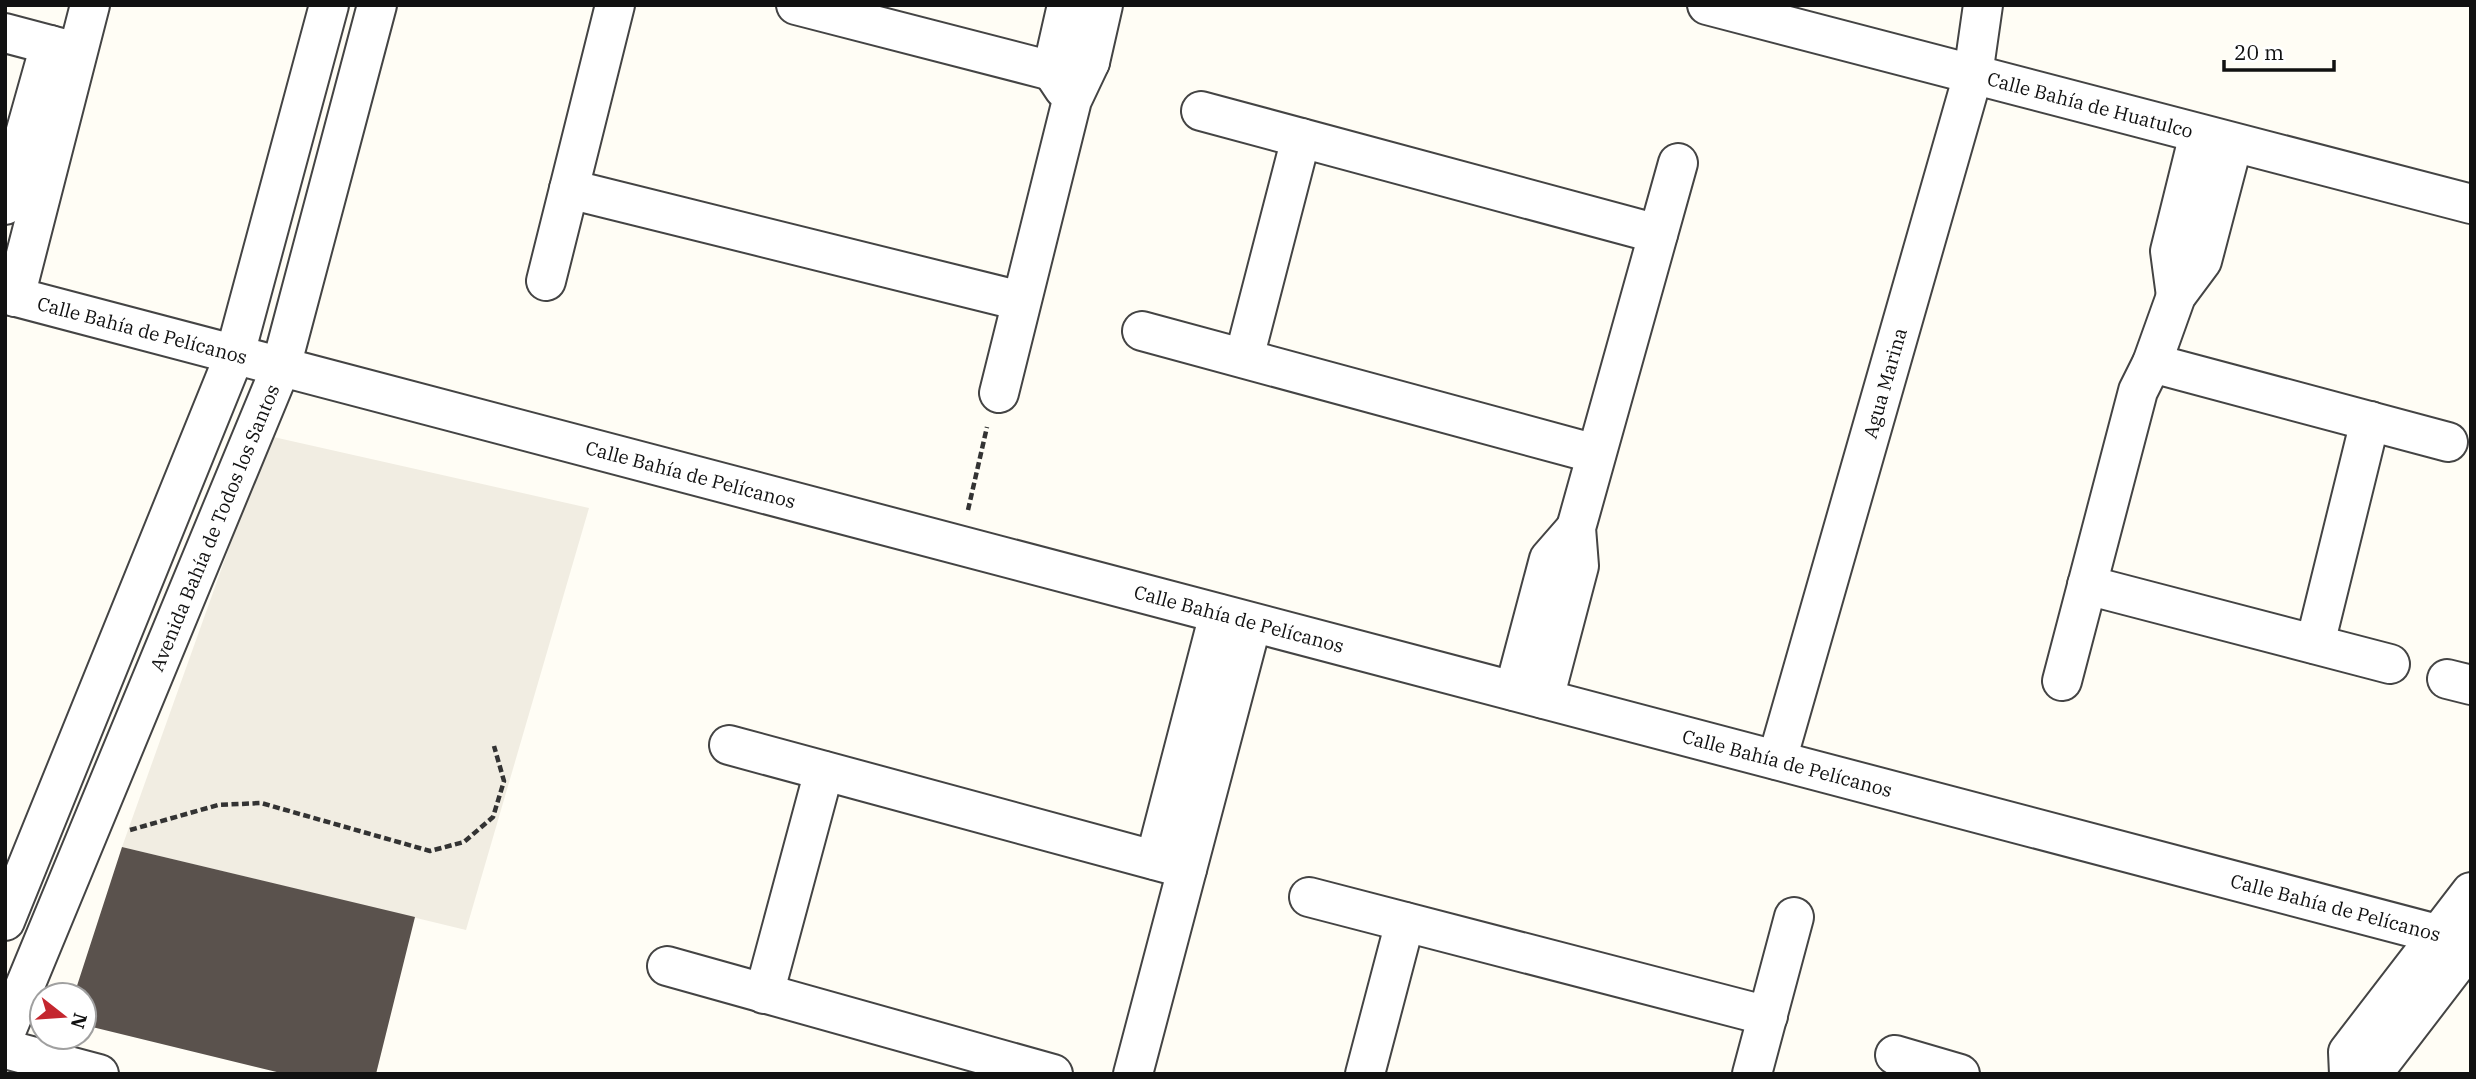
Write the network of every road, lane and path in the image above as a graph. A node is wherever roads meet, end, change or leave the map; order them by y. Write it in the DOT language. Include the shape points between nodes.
graph roads {
  1 [pos="90,5"];
  2 [pos="329,5"];
  3 [pos="377,5"];
  4 [pos="615,5"];
  5 [pos="796,5"];
  6 [pos="1067,5"];
  7 [pos="1103,5"];
  8 [pos="1707,5"];
  9 [pos="1983,5"];
  10 [pos="5,33"];
  11 [pos="64,48"];
  12 [pos="1973,75"];
  13 [pos="1062,86"];
  14 [pos="1201,111"];
  15 [pos="1301,138"];
  16 [pos="2216,138"];
  17 [pos="1678,163"];
  18 [pos="569,189"];
  19 [pos="2471,204"];
  20 [pos="5,205"];
  21 [pos="1658,234"];
  22 [pos="546,281"];
  23 [pos="10,296"];
  24 [pos="1021,301"];
  25 [pos="1142,331"];
  26 [pos="235,355"];
  27 [pos="1244,358"];
  28 [pos="2152,363"];
  29 [pos="281,367"];
  30 [pos="999,393"];
  31 [pos="2370,421"];
  32 [pos="2448,442"];
  33 [pos="1596,454"];
  34 [pos="960,545"];
  35 [pos="2087,585"];
  36 [pos="1235,618"];
  37 [pos="2315,644"];
  38 [pos="2390,664"];
  39 [pos="2062,681"];
  40 [pos="1529,695"];
  41 [pos="729,745"];
  42 [pos="494,746"];
  43 [pos="1777,760"];
  44 [pos="824,771"];
  45 [pos="90,828"];
  46 [pos="1171,864"];
  47 [pos="2471,892"];
  48 [pos="1309,897"];
  49 [pos="1794,917"];
  50 [pos="5,921"];
  51 [pos="1405,922"];
  52 [pos="2460,941"];
  53 [pos="667,966"];
  54 [pos="764,994"];
  55 [pos="1768,1016"];
  56 [pos="5,1034"];
  57 [pos="5,1049"];
  58 [pos="1895,1055"];
  59 [pos="99,1074"];
  60 [pos="1053,1074"];
  61 [pos="1133,1074"];
  62 [pos="1365,1074"];
  63 [pos="1752,1074"];
  64 [pos="1960,1074"];
  65 [pos="2349,1074"];
  66 [pos="2365,1074"];
  1 -- 11 [label="street"];
  2 -- 26 [label="street"];
  3 -- 29 [label="street, Avenida Bahía de Todos los Santos"];
  4 -- 18 [label="street"];
  5 -- 13 [label="street"];
  6 -- 13 [label="street"];
  7 -- 13 [label="street" via="1090,62"];
  8 -- 12 [label="street, Calle Bahía de Huatulco"];
  9 -- 12 [label="street, Agua Marina"];
  10 -- 11 [label="street"];
  11 -- 20 [label="street"];
  11 -- 23 [label="street"];
  12 -- 16 [label="street, Calle Bahía de Huatulco"];
  12 -- 43 [label="street, Agua Marina"];
  13 -- 24 [label="street"];
  14 -- 15 [label="street"];
  15 -- 21 [label="street"];
  15 -- 27 [label="street"];
  16 -- 19 [label="street, Calle Bahía de Huatulco"];
  16 -- 28 [label="street" via="2202,261 2176,296"];
  17 -- 21 [label="street"];
  18 -- 22 [label="street"];
  18 -- 24 [label="street"];
  21 -- 33 [label="street"];
  23 -- 26 [label="street, Calle Bahía de Pelícanos"];
  24 -- 30 [label="street"];
  25 -- 27 [label="street"];
  26 -- 29 [label="street, Calle Bahía de Pelícanos"];
  26 -- 50 [label="street"];
  27 -- 33 [label="street"];
  28 -- 31 [label="street"];
  28 -- 35 [label="street" via="2138,391"];
  29 -- 34 [label="street, Calle Bahía de Pelícanos"];
  29 -- 45 [label="street, Avenida Bahía de Todos los Santos"];
  30 -- 34 [label="path"];
  31 -- 32 [label="street"];
  31 -- 37 [label="street"];
  33 -- 40 [label="street" via="1576,528 1549,559"];
  34 -- 36 [label="street, Calle Bahía de Pelícanos"];
  35 -- 37 [label="street"];
  35 -- 39 [label="street"];
  36 -- 40 [label="street, Calle Bahía de Pelícanos"];
  36 -- 46 [label="street"];
  37 -- 38 [label="street"];
  40 -- 43 [label="street, Calle Bahía de Pelícanos"];
  41 -- 44 [label="street"];
  42 -- 45 [label="path" via="504,781 493,817 464,842 430,851 261,803 218,805 136,830"];
  43 -- 52 [label="street, Calle Bahía de Pelícanos"];
  44 -- 46 [label="street"];
  44 -- 54 [label="street"];
  45 -- 56 [label="street, Avenida Bahía de Todos los Santos"];
  46 -- 61 [label="street"];
  47 -- 52 [label="street"];
  48 -- 51 [label="street"];
  49 -- 55 [label="street"];
  51 -- 55 [label="street"];
  51 -- 62 [label="street"];
  52 -- 65 [label="street" via="2348,1052"];
  52 -- 66 [label="street" via="2379,1065"];
  53 -- 54 [label="street"];
  54 -- 60 [label="street"];
  55 -- 63 [label="street"];
  57 -- 59 [label="street"];
  58 -- 64 [label="street"];
}
